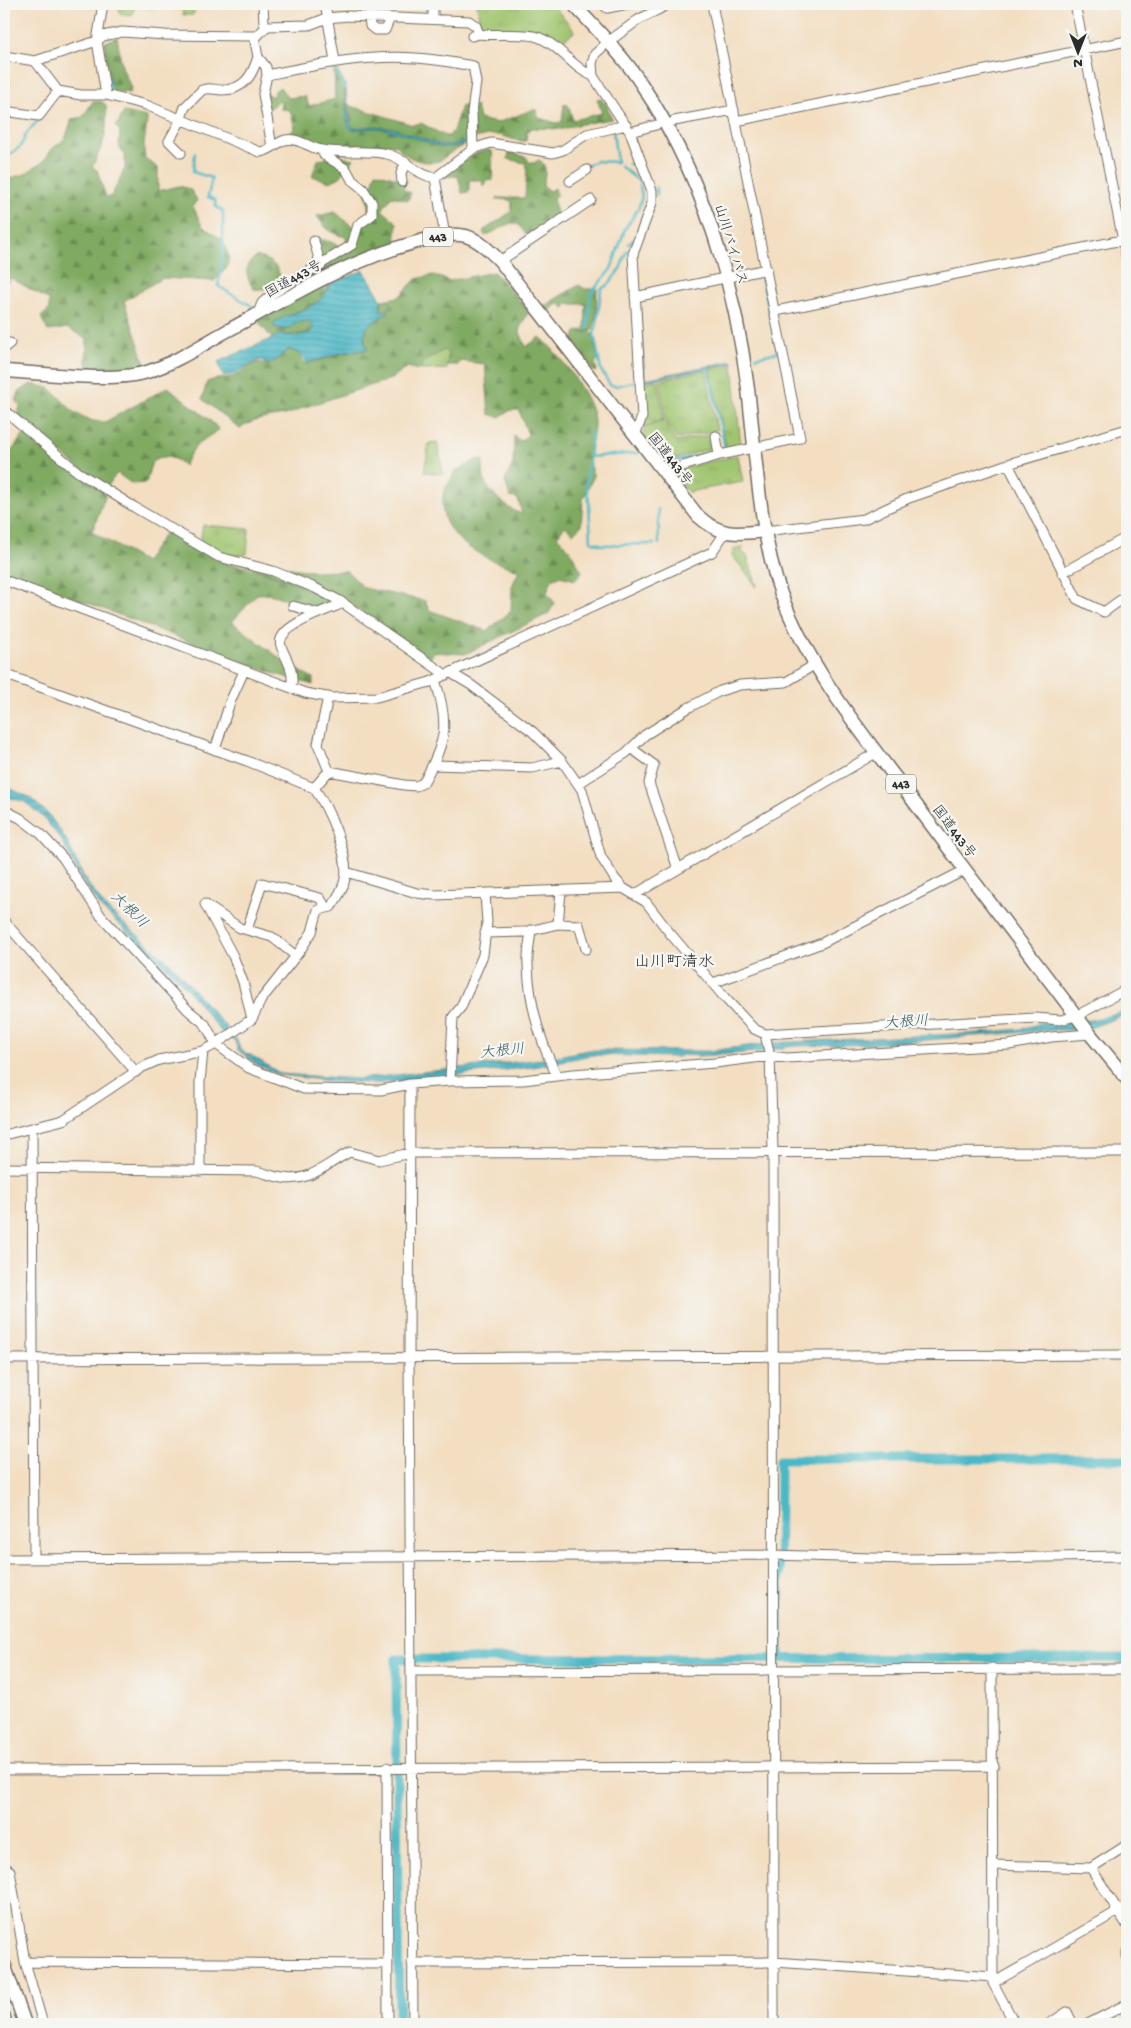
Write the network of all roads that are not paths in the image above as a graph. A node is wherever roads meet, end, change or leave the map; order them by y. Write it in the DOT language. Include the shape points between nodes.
graph roads {
  1 [pos="103,4"];
  2 [pos="263,4"];
  3 [pos="325,4"];
  4 [pos="433,4"];
  5 [pos="573,4"];
  6 [pos="602,4"];
  7 [pos="628,4"];
  8 [pos="669,4"];
  9 [pos="712,4"];
  10 [pos="1075,4"];
  11 [pos="327,18"];
  12 [pos="433,19"];
  13 [pos="267,26"];
  14 [pos="255,38"];
  15 [pos="97,41"];
  16 [pos="1127,41"];
  17 [pos="608,42"];
  18 [pos="1085,49"];
  19 [pos="4,56"];
  20 [pos="258,57"];
  21 [pos="34,61"];
  22 [pos="335,61"];
  23 [pos="268,74"];
  24 [pos="593,76"];
  25 [pos="58,91"];
  26 [pos="106,95"];
  27 [pos="734,110"];
  28 [pos="4,111"];
  29 [pos="181,118"];
  30 [pos="736,121"];
  31 [pos="674,122"];
  32 [pos="656,125"];
  33 [pos="628,128"];
  34 [pos="272,147"];
  35 [pos="473,149"];
  36 [pos="322,150"];
  37 [pos="181,153"];
  38 [pos="358,156"];
  39 [pos="371,160"];
  40 [pos="406,162"];
  41 [pos="587,170"];
  42 [pos="428,180"];
  43 [pos="570,181"];
  44 [pos="402,182"];
  45 [pos="591,200"];
  46 [pos="445,236"];
  47 [pos="1125,239"];
  48 [pos="314,240"];
  49 [pos="500,260"];
  50 [pos="1127,260"];
  51 [pos="321,266"];
  52 [pos="767,269"];
  53 [pos="728,279"];
  54 [pos="635,298"];
  55 [pos="776,312"];
  56 [pos="257,315"];
  57 [pos="4,371"];
  58 [pos="4,410"];
  59 [pos="1127,429"];
  60 [pos="635,435"];
  61 [pos="716,436"];
  62 [pos="756,448"];
  63 [pos="719,455"];
  64 [pos="1008,464"];
  65 [pos="663,472"];
  66 [pos="765,531"];
  67 [pos="725,533"];
  68 [pos="1127,537"];
  69 [pos="1062,573"];
  70 [pos="4,580"];
  71 [pos="1127,603"];
  72 [pos="344,604"];
  73 [pos="318,613"];
  74 [pos="297,623"];
  75 [pos="814,665"];
  76 [pos="244,670"];
  77 [pos="4,674"];
  78 [pos="449,674"];
  79 [pos="435,680"];
  80 [pos="292,682"];
  81 [pos="328,697"];
  82 [pos="631,748"];
  83 [pos="215,750"];
  84 [pos="872,755"];
  85 [pos="562,761"];
  86 [pos="433,765"];
  87 [pos="329,771"];
  88 [pos="578,784"];
  89 [pos="314,788"];
  90 [pos="4,810"];
  91 [pos="678,869"];
  92 [pos="965,870"];
  93 [pos="346,872"];
  94 [pos="623,888"];
  95 [pos="561,891"];
  96 [pos="485,894"];
  97 [pos="634,895"];
  98 [pos="326,908"];
  99 [pos="4,921"];
  100 [pos="558,924"];
  101 [pos="248,930"];
  102 [pos="531,930"];
  103 [pos="485,933"];
  104 [pos="586,949"];
  105 [pos="296,956"];
  106 [pos="713,983"];
  107 [pos="1127,989"];
  108 [pos="1076,1016"];
  109 [pos="252,1019"];
  110 [pos="1090,1034"];
  111 [pos="765,1035"];
  112 [pos="216,1044"];
  113 [pos="204,1051"];
  114 [pos="770,1055"];
  115 [pos="136,1072"];
  116 [pos="556,1076"];
  117 [pos="450,1079"];
  118 [pos="1127,1079"];
  119 [pos="410,1084"];
  120 [pos="32,1129"];
  121 [pos="4,1135"];
  122 [pos="773,1151"];
  123 [pos="1127,1152"];
  124 [pos="410,1153"];
  125 [pos="4,1168"];
  126 [pos="32,1168"];
  127 [pos="200,1171"];
  128 [pos="773,1355"];
  129 [pos="1127,1355"];
  130 [pos="409,1357"];
  131 [pos="4,1359"];
  132 [pos="34,1359"];
  133 [pos="773,1555"];
  134 [pos="1127,1556"];
  135 [pos="411,1557"];
  136 [pos="4,1558"];
  137 [pos="34,1558"];
  138 [pos="992,1668"];
  139 [pos="1127,1669"];
  140 [pos="774,1670"];
  141 [pos="411,1671"];
  142 [pos="774,1766"];
  143 [pos="994,1766"];
  144 [pos="387,1767"];
  145 [pos="411,1767"];
  146 [pos="4,1770"];
  147 [pos="1127,1845"];
  148 [pos="993,1866"];
  149 [pos="6,1868"];
  150 [pos="1091,1868"];
  151 [pos="1127,1906"];
  152 [pos="1119,1912"];
  153 [pos="1127,1925"];
  154 [pos="1127,1952"];
  155 [pos="1127,1956"];
  156 [pos="25,1962"];
  157 [pos="774,1962"];
  158 [pos="412,1963"];
  159 [pos="4,1964"];
  160 [pos="388,1964"];
  161 [pos="994,1980"];
  162 [pos="1127,2004"];
  163 [pos="4,2018"];
  164 [pos="5,2024"];
  165 [pos="25,2024"];
  166 [pos="43,2024"];
  167 [pos="388,2024"];
  168 [pos="413,2024"];
  169 [pos="774,2024"];
  170 [pos="1015,2024"];
  171 [pos="1049,2024"];
  172 [pos="1072,2024"];
  173 [pos="1088,2024"];
  1 -- 15 [label="street"];
  2 -- 13 [label="street"];
  3 -- 11 [label="street"];
  4 -- 12 [label="street"];
  5 -- 17 [label="highway, 山川バイパス / 443"];
  6 -- 7 [label="street" via="607,8"];
  8 -- 17 [label="street" via="638,20"];
  9 -- 27 [label="street"];
  10 -- 18 [label="street"];
  11 -- 12 [label="street"];
  11 -- 13 [label="street" via="309,25"];
  11 -- 22 [label="street"];
  12 -- 24 [label="street" via="469,22 476,26 475,35 537,36"];
  13 -- 14 [label="street"];
  14 -- 15 [label="street" via="122,32 103,36"];
  14 -- 20 [label="street"];
  15 -- 21 [label="street"];
  15 -- 26 [label="street"];
  16 -- 18 [label="street"];
  17 -- 24 [label="street" via="595,54"];
  17 -- 53 [label="highway, 山川バイパス / 443" via="642,83 688,164 711,222"];
  18 -- 30 [label="street"];
  18 -- 47 [label="street"];
  19 -- 21 [label="street"];
  20 -- 23 [label="street"];
  20 -- 29 [label="street" via="245,84 224,90 202,90 185,107"];
  21 -- 25 [label="street"];
  22 -- 23 [label="street"];
  22 -- 35 [label="street" via="416,58 473,66 476,82 472,112"];
  23 -- 34 [label="street" via="263,94"];
  24 -- 33 [label="street"];
  25 -- 26 [label="street"];
  25 -- 28 [label="street" via="39,116"];
  26 -- 29 [label="street"];
  27 -- 30 [label="street"];
  27 -- 31 [label="street"];
  29 -- 34 [label="street" via="260,152"];
  29 -- 37 [label="street" via="169,141"];
  30 -- 52 [label="street"];
  32 -- 33 [label="street"];
  33 -- 35 [label="street" via="587,134 553,153 491,143"];
  33 -- 54 [label="street" via="652,191 652,203 633,254"];
  34 -- 36 [label="street" via="284,140 294,140"];
  35 -- 42 [label="street"];
  36 -- 40 [label="street" via="386,154"];
  36 -- 51 [label="street" via="324,155 346,169 352,180 363,189 372,203 372,215 358,225 352,245"];
  38 -- 39 [label="street"];
  40 -- 42 [label="street"];
  40 -- 44 [label="street" via="401,173"];
  41 -- 43 [label="street"];
  42 -- 46 [label="street"];
  45 -- 49 [label="street"];
  46 -- 49 [label="highway, 国道443号 / 443" via="465,236 480,243"];
  46 -- 56 [label="highway, 国道443号 / 443" via="365,258"];
  47 -- 50 [label="street"];
  47 -- 55 [label="street"];
  48 -- 51 [label="street"];
  49 -- 60 [label="highway, 国道443号 / 443"];
  51 -- 56 [label="street" via="272,294 262,303"];
  52 -- 53 [label="street"];
  52 -- 55 [label="street"];
  53 -- 54 [label="street"];
  53 -- 62 [label="highway, 山川バイパス / 443" via="744,358"];
  54 -- 60 [label="street" via="642,417"];
  55 -- 62 [label="street" via="800,438"];
  56 -- 57 [label="highway, 国道443号 / 443" via="158,368 135,375"];
  58 -- 72 [label="street" via="78,472 219,557 273,571"];
  59 -- 64 [label="street"];
  60 -- 65 [label="highway, 国道443号 / 443"];
  61 -- 63 [label="street"];
  62 -- 63 [label="street"];
  62 -- 66 [label="highway, 山川バイパス / 443"];
  63 -- 65 [label="street"];
  64 -- 66 [label="street" via="909,498 864,519"];
  64 -- 69 [label="street"];
  65 -- 67 [label="highway, 国道443号 / 443" via="698,516"];
  66 -- 67 [label="highway"];
  66 -- 75 [label="highway, 国道443号 / 443" via="781,593"];
  67 -- 78 [label="street" via="712,552"];
  68 -- 69 [label="street"];
  69 -- 71 [label="street" via="1077,600 1104,612 1122,600"];
  70 -- 76 [label="street"];
  72 -- 73 [label="street"];
  72 -- 78 [label="street"];
  73 -- 74 [label="street"];
  73 -- 74 [label="street" via="292,604"];
  74 -- 80 [label="street" via="280,639 291,664"];
  75 -- 82 [label="street" via="786,682 740,685 720,691 645,735"];
  75 -- 92 [label="highway, 国道443号 / 443"];
  76 -- 81 [label="street" via="305,693"];
  76 -- 83 [label="street"];
  77 -- 83 [label="street"];
  78 -- 79 [label="street"];
  78 -- 85 [label="street" via="471,685 533,732"];
  79 -- 81 [label="street" via="377,697"];
  79 -- 86 [label="street" via="445,724"];
  81 -- 87 [label="street" via="318,744"];
  82 -- 88 [label="street"];
  82 -- 91 [label="street" via="654,765 649,783"];
  83 -- 89 [label="street"];
  84 -- 91 [label="street"];
  85 -- 86 [label="street" via="532,768"];
  85 -- 88 [label="street"];
  86 -- 87 [label="street" via="423,783 416,786"];
  87 -- 89 [label="street"];
  88 -- 94 [label="street" via="589,808 601,857"];
  89 -- 93 [label="street" via="334,826"];
  90 -- 112 [label="street" via="20,818 47,840 63,858 101,916 188,1010 205,1024"];
  91 -- 97 [label="street"];
  92 -- 106 [label="street" via="822,943"];
  92 -- 108 [label="highway, 国道443号 / 443"];
  93 -- 96 [label="street" via="434,895"];
  93 -- 98 [label="street" via="342,891 331,907"];
  94 -- 95 [label="street"];
  94 -- 97 [label="street"];
  95 -- 96 [label="street"];
  95 -- 100 [label="street"];
  96 -- 103 [label="street"];
  97 -- 106 [label="street" via="646,902"];
  98 -- 101 [label="street" via="320,898 262,883"];
  98 -- 105 [label="street" via="318,910 312,932"];
  99 -- 115 [label="street"];
  100 -- 102 [label="street"];
  100 -- 104 [label="street" via="579,924"];
  101 -- 105 [label="street" via="272,937"];
  101 -- 109 [label="street" via="205,904 233,956"];
  102 -- 103 [label="street"];
  102 -- 116 [label="street" via="528,965 531,1000"];
  103 -- 117 [label="street" via="483,955 461,1007 453,1017"];
  105 -- 109 [label="street" via="261,1000"];
  106 -- 111 [label="street" via="754,1029"];
  107 -- 108 [label="street"];
  108 -- 110 [label="highway, 国道443号 / 443"];
  108 -- 111 [label="street" via="1061,1020 1035,1018"];
  109 -- 112 [label="street"];
  110 -- 114 [label="street" via="1009,1045 787,1058"];
  110 -- 118 [label="highway, 国道443号 / 443"];
  111 -- 114 [label="street"];
  112 -- 113 [label="street"];
  112 -- 119 [label="street" via="250,1068 304,1089 381,1090"];
  113 -- 115 [label="street" via="159,1060"];
  113 -- 127 [label="street" via="200,1082"];
  114 -- 116 [label="street" via="715,1063"];
  114 -- 122 [label="street"];
  115 -- 120 [label="street" via="63,1120"];
  116 -- 117 [label="street" via="523,1080"];
  117 -- 119 [label="street"];
  119 -- 124 [label="street"];
  120 -- 121 [label="street"];
  120 -- 126 [label="street"];
  122 -- 123 [label="street"];
  122 -- 124 [label="street"];
  122 -- 128 [label="street"];
  124 -- 127 [label="street" via="379,1160 350,1152 302,1179 256,1171"];
  124 -- 130 [label="street"];
  125 -- 126 [label="street"];
  126 -- 127 [label="street"];
  126 -- 132 [label="street"];
  128 -- 129 [label="street"];
  128 -- 130 [label="street"];
  128 -- 133 [label="street"];
  130 -- 132 [label="street"];
  130 -- 135 [label="street"];
  131 -- 132 [label="street"];
  132 -- 137 [label="street"];
  133 -- 134 [label="street" via="905,1559"];
  133 -- 135 [label="street"];
  133 -- 140 [label="street"];
  135 -- 137 [label="street"];
  135 -- 141 [label="street"];
  136 -- 137 [label="street"];
  138 -- 139 [label="street"];
  138 -- 140 [label="street"];
  138 -- 143 [label="street"];
  140 -- 141 [label="street"];
  140 -- 142 [label="street"];
  141 -- 145 [label="street"];
  142 -- 143 [label="street"];
  142 -- 145 [label="street"];
  142 -- 157 [label="street"];
  143 -- 148 [label="street"];
  144 -- 145 [label="street"];
  144 -- 146 [label="street"];
  144 -- 160 [label="street"];
  145 -- 158 [label="street"];
  147 -- 150 [label="street"];
  148 -- 150 [label="street"];
  148 -- 161 [label="street"];
  149 -- 156 [label="street" via="10,1871"];
  150 -- 152 [label="street"];
  151 -- 152 [label="street"];
  152 -- 153 [label="street"];
  152 -- 161 [label="street"];
  154 -- 155 [label="street"];
  156 -- 160 [label="street"];
  156 -- 166 [label="street"];
  157 -- 158 [label="street"];
  157 -- 161 [label="street"];
  157 -- 169 [label="street"];
  158 -- 168 [label="street"];
  159 -- 165 [label="highway"];
  160 -- 167 [label="street"];
  161 -- 170 [label="street"];
  162 -- 173 [label="street"];
  163 -- 164 [label="highway"];
  171 -- 172 [label="street" via="1067,2012"];
}
